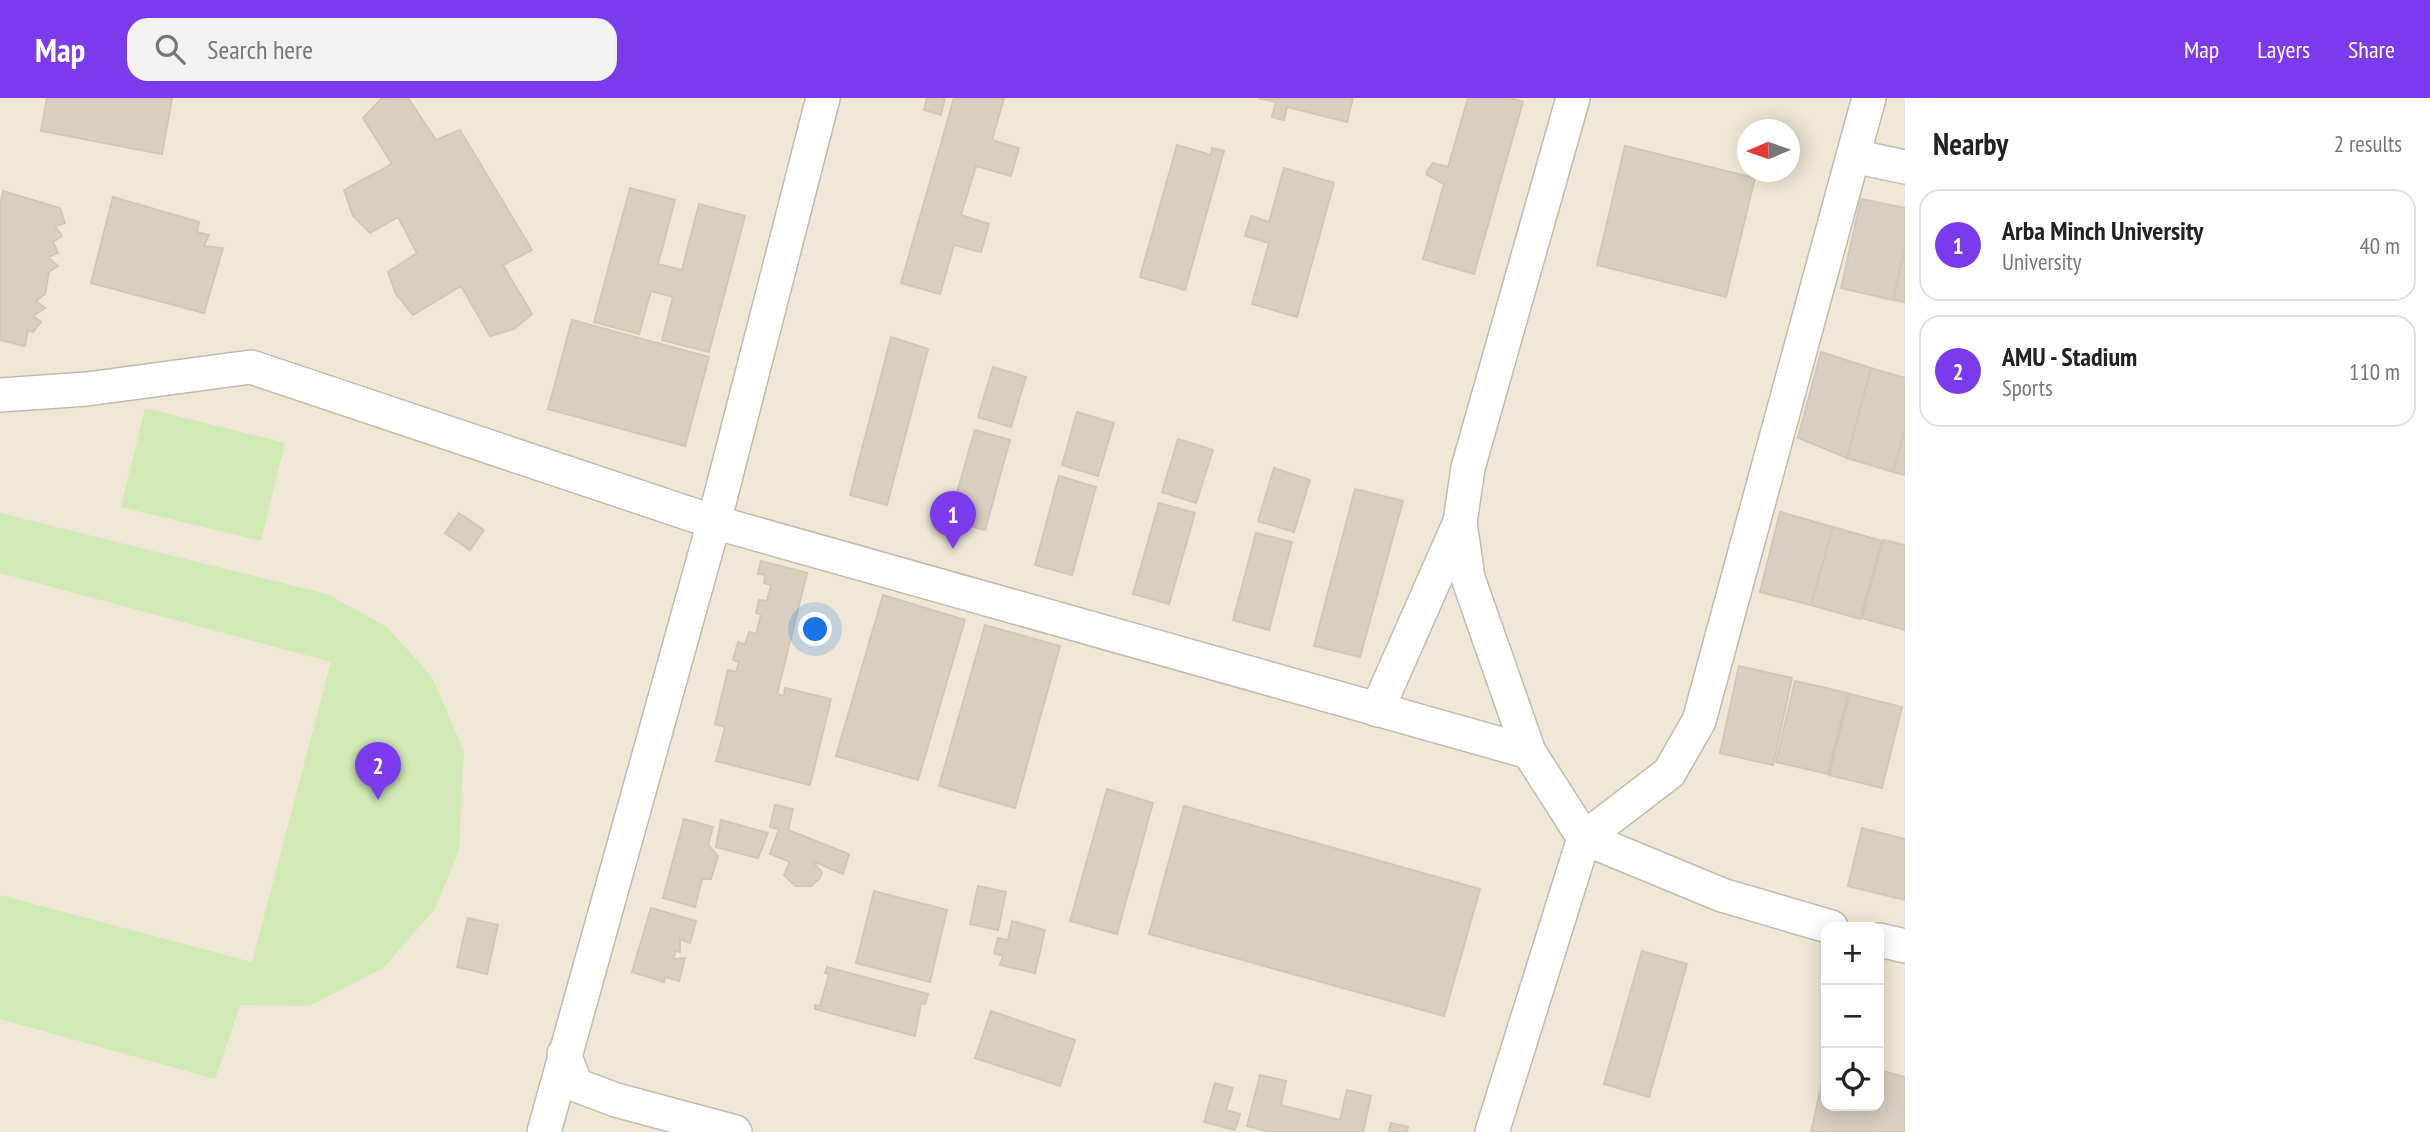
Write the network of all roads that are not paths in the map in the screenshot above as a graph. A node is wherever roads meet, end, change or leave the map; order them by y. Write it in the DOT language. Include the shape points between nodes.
graph roads {
  1 [pos="823,98"];
  2 [pos="1573,98"];
  3 [pos="1870,98"];
  4 [pos="1853,156"];
  5 [pos="1905,167"];
  6 [pos="0,395"];
  7 [pos="714,522"];
  8 [pos="1460,522"];
  9 [pos="1377,710"];
  10 [pos="1529,752"];
  11 [pos="1584,838"];
  12 [pos="1821,924"];
  13 [pos="1884,941"];
  14 [pos="1905,946"];
  15 [pos="564,1054"];
  16 [pos="544,1132"];
  17 [pos="735,1132"];
  18 [pos="1492,1132"];
  1 -- 7 [label="lane"];
  2 -- 8 [label="lane" via="1468,468"];
  3 -- 4 [label="lane"];
  4 -- 5 [label="lane"];
  4 -- 11 [label="lane" via="1699,721 1669,773"];
  6 -- 7 [label="lane" via="87,389 251,367"];
  7 -- 9 [label="lane"];
  7 -- 15 [label="lane"];
  8 -- 9 [label="lane"];
  8 -- 10 [label="lane" via="1468,578"];
  9 -- 10 [label="lane"];
  10 -- 11 [label="lane"];
  11 -- 12 [label="lane" via="1722,895"];
  11 -- 18 [label="lane"];
  13 -- 14 [label="lane"];
  15 -- 16 [label="lane"];
  15 -- 17 [label="lane" via="576,1085"];
}
